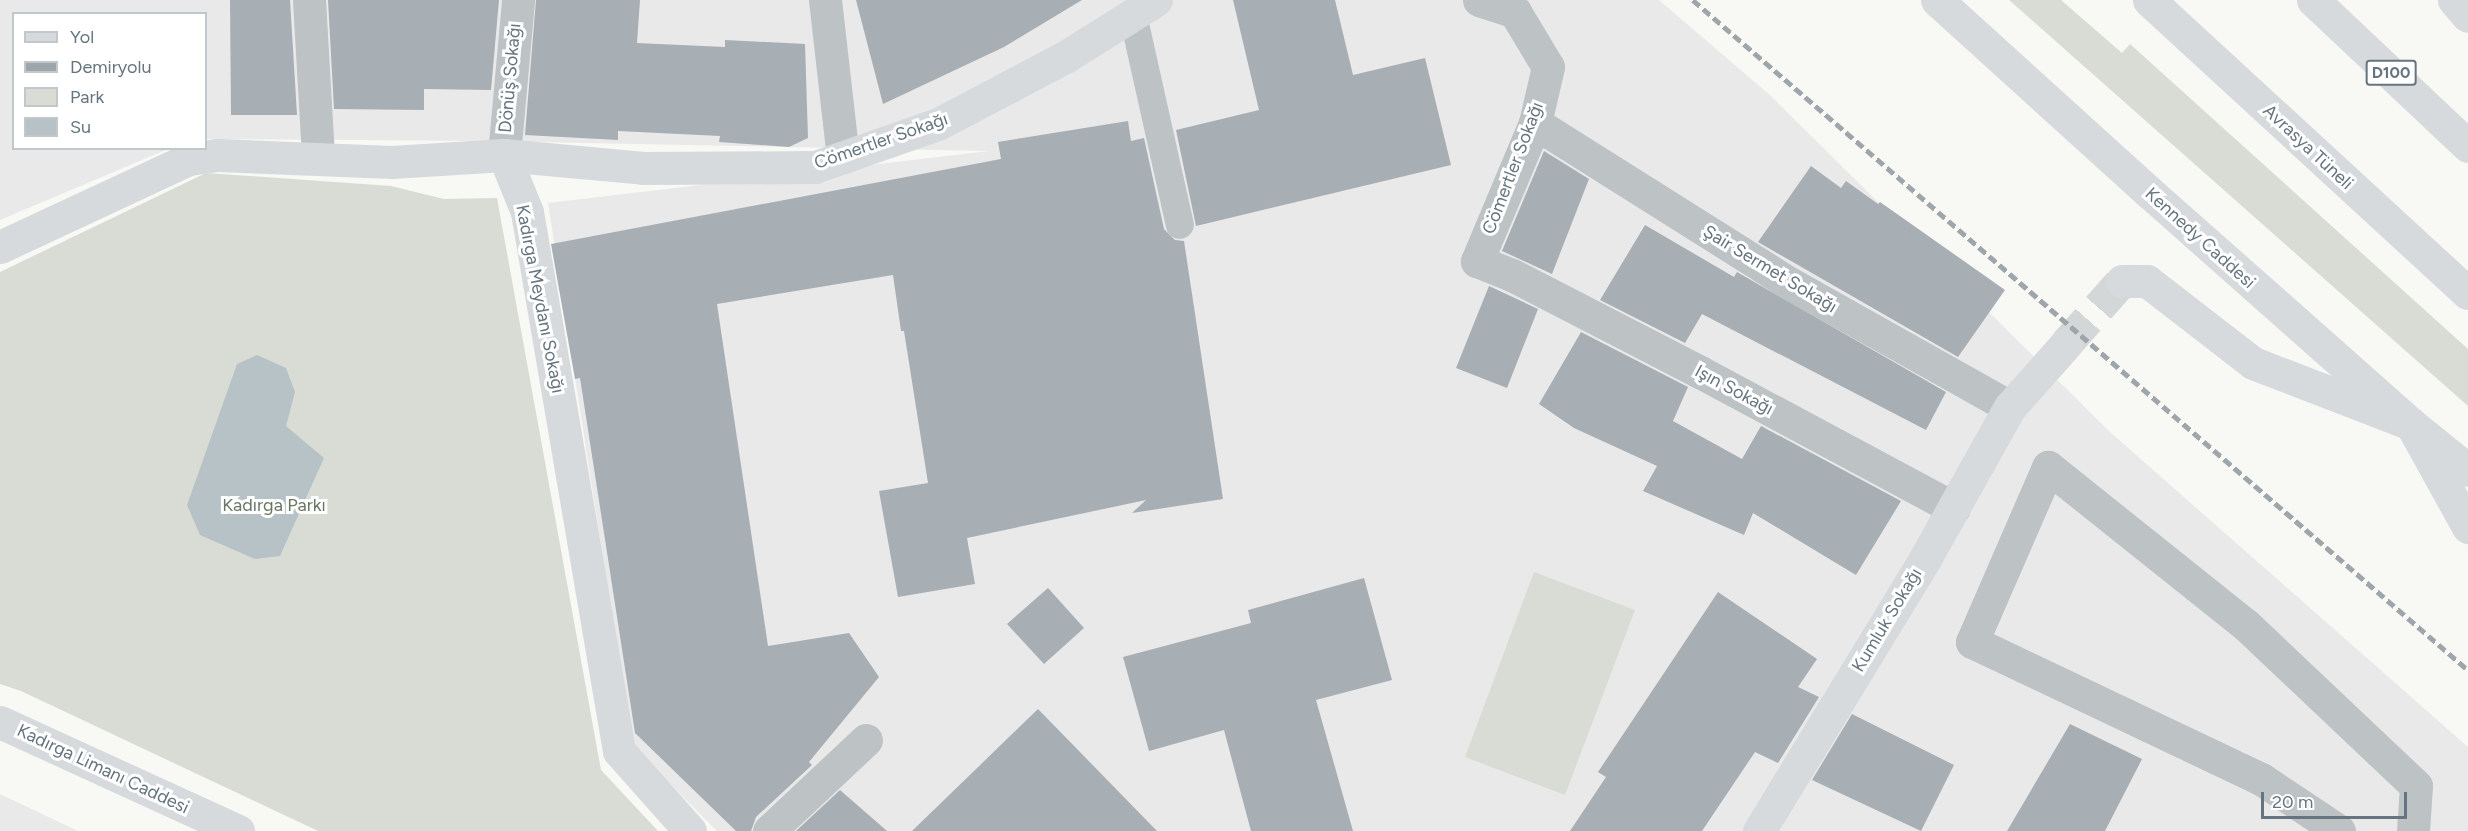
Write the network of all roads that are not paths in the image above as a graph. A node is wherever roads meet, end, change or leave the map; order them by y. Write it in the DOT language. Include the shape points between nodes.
graph roads {
  1 [pos="309,0"];
  2 [pos="518,0"];
  3 [pos="825,0"];
  4 [pos="1479,0"];
  5 [pos="1937,0"];
  6 [pos="2149,0"];
  7 [pos="2313,0"];
  8 [pos="2454,0"];
  9 [pos="1145,7"];
  10 [pos="2468,16"];
  11 [pos="1535,123"];
  12 [pos="2468,146"];
  13 [pos="504,155"];
  14 [pos="318,157"];
  15 [pos="843,157"];
  16 [pos="1180,225"];
  17 [pos="0,247"];
  18 [pos="1512,275"];
  19 [pos="2122,281"];
  20 [pos="2468,292"];
  21 [pos="2066,344"];
  22 [pos="2010,406"];
  23 [pos="2411,424"];
  24 [pos="2468,470"];
  25 [pos="1954,508"];
  26 [pos="2468,527"];
  27 [pos="0,722"];
  28 [pos="866,740"];
  29 [pos="238,831"];
  30 [pos="690,831"];
  31 [pos="769,831"];
  32 [pos="1759,831"];
  33 [pos="2339,831"];
  34 [pos="2412,831"];
  1 -- 14 [label="street"];
  2 -- 13 [label="street, Dönüş Sokağı"];
  3 -- 15 [label="street"];
  4 -- 11 [label="street, Cömertler Sokağı" via="1515,12 1548,67"];
  5 -- 23 [label="main road, Kennedy Caddesi"];
  6 -- 20 [label="main road, Avrasya Tüneli"];
  7 -- 12 [label="main road, D100"];
  8 -- 10 [label="main road"];
  9 -- 15 [label="main road, Cömertler Sokağı" via="1067,56 938,124"];
  9 -- 16 [label="lane"];
  11 -- 18 [label="street, Cömertler Sokağı" via="1477,261"];
  11 -- 22 [label="street, Şair Sermet Sokağı" via="1790,283"];
  13 -- 14 [label="main road" via="392,162"];
  13 -- 15 [label="main road, Cömertler Sokağı" via="643,168 815,166"];
  13 -- 30 [label="main road, Kadırga Meydanı Sokağı" via="527,212 620,752"];
  14 -- 17 [label="main road" via="218,154 189,159"];
  18 -- 25 [label="street, Işın Sokağı"];
  19 -- 23 [label="main road" via="2147,281 2253,363"];
  21 -- 22 [label="main road, Kumluk Sokağı"];
  22 -- 25 [label="main road, Kumluk Sokağı"];
  23 -- 24 [label="main road, Kennedy Caddesi"];
  23 -- 26 [label="main road"];
  25 -- 32 [label="main road, Kumluk Sokağı"];
  27 -- 29 [label="main road, Kadırga Limanı Caddesi"];
  28 -- 31 [label="street"];
  33 -- 34 [label="street" via="2261,779 1972,642 2048,467 2247,625 2416,786"];
}
